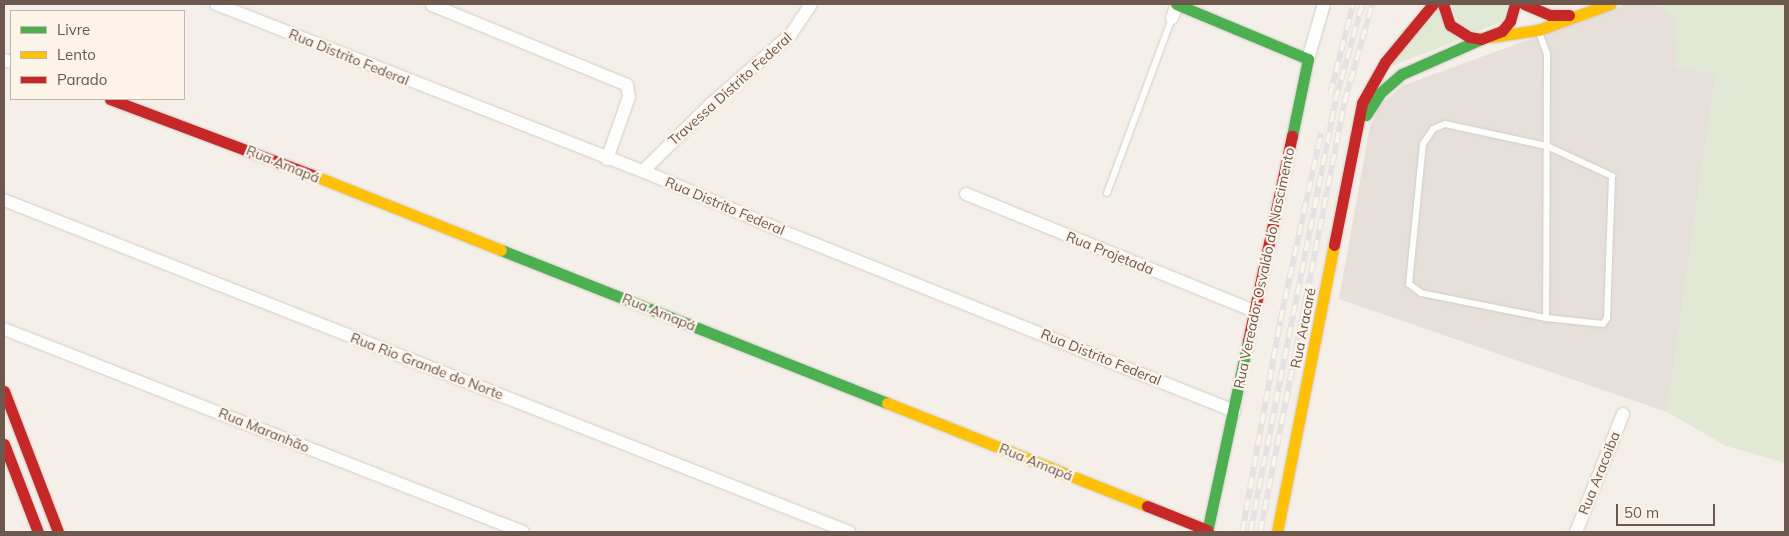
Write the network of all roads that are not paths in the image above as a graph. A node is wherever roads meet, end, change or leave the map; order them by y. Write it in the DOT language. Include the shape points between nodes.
graph roads {
  1 [pos="216,4"];
  2 [pos="811,4"];
  3 [pos="1176,4"];
  4 [pos="1324,4"];
  5 [pos="1433,4"];
  6 [pos="1442,4"];
  7 [pos="1515,4"];
  8 [pos="1524,4"];
  9 [pos="1610,4"];
  10 [pos="432,5"];
  11 [pos="1579,14"];
  12 [pos="1172,18"];
  13 [pos="1538,30"];
  14 [pos="1486,38"];
  15 [pos="1308,59"];
  16 [pos="113,100"];
  17 [pos="1356,130"];
  18 [pos="1547,146"];
  19 [pos="607,159"];
  20 [pos="644,171"];
  21 [pos="1107,193"];
  22 [pos="966,194"];
  23 [pos="4,200"];
  24 [pos="1254,311"];
  25 [pos="1546,318"];
  26 [pos="4,329"];
  27 [pos="4,391"];
  28 [pos="1234,411"];
  29 [pos="1623,414"];
  30 [pos="4,444"];
  31 [pos="1207,531"];
  32 [pos="38,532"];
  33 [pos="58,532"];
  34 [pos="523,532"];
  35 [pos="849,532"];
  36 [pos="1277,532"];
  37 [pos="1576,532"];
  1 -- 19 [label="street, Rua Distrito Federal"];
  2 -- 20 [label="street, Travessa Distrito Federal" via="791,34 712,103"];
  3 -- 12 [label="street"];
  3 -- 15 [label="street"];
  4 -- 15 [label="street, Rua Vereador Osvaldo do Nascimento"];
  5 -- 17 [label="street, Rua Aracaré" via="1402,38 1372,80 1362,103"];
  6 -- 14 [label="street" via="1450,25 1469,38"];
  7 -- 14 [label="street" via="1510,21"];
  8 -- 11 [label="street" via="1550,15"];
  9 -- 11 [label="street"];
  10 -- 19 [label="street" via="627,85 629,97"];
  11 -- 13 [label="street"];
  12 -- 21 [label="lane"];
  13 -- 14 [label="street"];
  13 -- 18 [label="lane" via="1547,54"];
  14 -- 17 [label="street, Rua Aracaré" via="1432,58 1393,81 1375,99"];
  15 -- 24 [label="street, Rua Vereador Osvaldo do Nascimento"];
  16 -- 31 [label="street, Rua Amapá" via="243,148"];
  17 -- 36 [label="street, Rua Aracaré"];
  18 -- 25 [label="lane"];
  18 -- 25 [label="lane" via="1612,176 1607,318 1603,324"];
  18 -- 25 [label="lane" via="1445,124 1433,129 1423,144 1410,284 1421,293"];
  19 -- 20 [label="street, Rua Distrito Federal"];
  20 -- 28 [label="street, Rua Distrito Federal" via="782,230"];
  22 -- 24 [label="street, Rua Projetada"];
  23 -- 35 [label="street, Rua Rio Grande do Norte"];
  24 -- 28 [label="street, Rua Vereador Osvaldo do Nascimento"];
  26 -- 34 [label="street, Rua Maranhão"];
  27 -- 33 [label="street"];
  28 -- 31 [label="street, Rua Vereador Osvaldo do Nascimento"];
  29 -- 37 [label="street, Rua Aracoiba"];
  30 -- 32 [label="street"];
}
